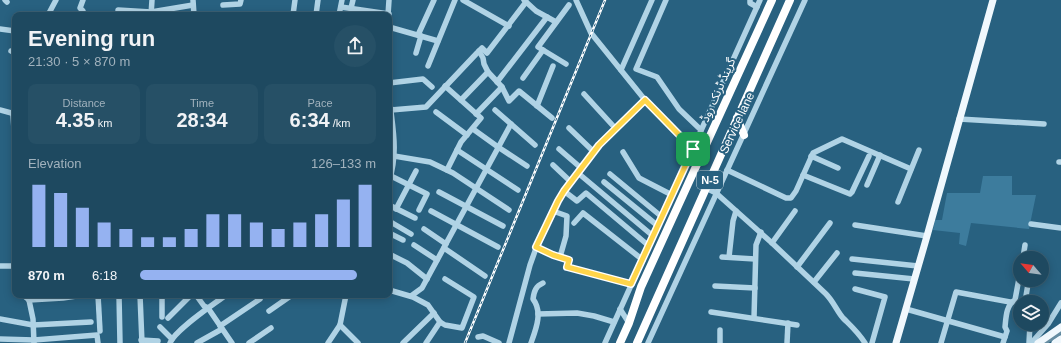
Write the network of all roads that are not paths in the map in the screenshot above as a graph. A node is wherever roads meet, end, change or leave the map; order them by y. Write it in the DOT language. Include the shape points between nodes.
graph roads {
  1 [pos="56,0"];
  2 [pos="83,0"];
  3 [pos="152,0"];
  4 [pos="240,0"];
  5 [pos="295,0"];
  6 [pos="318,0"];
  7 [pos="342,0"];
  8 [pos="353,0"];
  9 [pos="389,0"];
  10 [pos="434,0"];
  11 [pos="454,0"];
  12 [pos="463,0"];
  13 [pos="576,0"];
  14 [pos="652,0"];
  15 [pos="666,0"];
  16 [pos="750,0"];
  17 [pos="760,0"];
  18 [pos="772,0"];
  19 [pos="792,0"];
  20 [pos="805,0"];
  21 [pos="993,0"];
  22 [pos="525,1"];
  23 [pos="193,3"];
  24 [pos="223,5"];
  25 [pos="568,5"];
  26 [pos="341,7"];
  27 [pos="757,7"];
  28 [pos="352,8"];
  29 [pos="118,10"];
  30 [pos="50,12"];
  31 [pos="83,12"];
  32 [pos="140,12"];
  33 [pos="151,12"];
  34 [pos="155,12"];
  35 [pos="293,12"];
  36 [pos="316,12"];
  37 [pos="340,12"];
  38 [pos="359,12"];
  39 [pos="388,12"];
  40 [pos="547,17"];
  41 [pos="556,22"];
  42 [pos="509,26"];
  43 [pos="392,28"];
  44 [pos="0,29"];
  45 [pos="12,31"];
  46 [pos="420,35"];
  47 [pos="438,41"];
  48 [pos="543,50"];
  49 [pos="479,51"];
  50 [pos="416,53"];
  51 [pos="566,64"];
  52 [pos="428,66"];
  53 [pos="553,66"];
  54 [pos="621,70"];
  55 [pos="488,72"];
  56 [pos="523,78"];
  57 [pos="497,82"];
  58 [pos="392,83"];
  59 [pos="446,86"];
  60 [pos="432,87"];
  61 [pos="502,88"];
  62 [pos="584,94"];
  63 [pos="461,100"];
  64 [pos="645,100"];
  65 [pos="715,100"];
  66 [pos="725,105"];
  67 [pos="537,106"];
  68 [pos="0,110"];
  69 [pos="392,110"];
  70 [pos="495,110"];
  71 [pos="436,112"];
  72 [pos="12,113"];
  73 [pos="476,114"];
  74 [pos="552,118"];
  75 [pos="737,118"];
  76 [pos="392,119"];
  77 [pos="959,119"];
  78 [pos="510,124"];
  79 [pos="1044,124"];
  80 [pos="569,128"];
  81 [pos="473,129"];
  82 [pos="616,129"];
  83 [pos="701,130"];
  84 [pos="467,135"];
  85 [pos="744,135"];
  86 [pos="535,145"];
  87 [pos="498,147"];
  88 [pos="559,149"];
  89 [pos="693,149"];
  90 [pos="457,150"];
  91 [pos="919,150"];
  92 [pos="594,152"];
  93 [pos="623,152"];
  94 [pos="880,155"];
  95 [pos="394,156"];
  96 [pos="811,156"];
  97 [pos="869,156"];
  98 [pos="392,161"];
  99 [pos="553,165"];
  100 [pos="527,166"];
  101 [pos="838,168"];
  102 [pos="447,170"];
  103 [pos="486,170"];
  104 [pos="580,170"];
  105 [pos="727,170"];
  106 [pos="911,170"];
  107 [pos="416,171"];
  108 [pos="610,174"];
  109 [pos="803,175"];
  110 [pos="860,175"];
  111 [pos="870,179"];
  112 [pos="392,180"];
  113 [pos="571,182"];
  114 [pos="604,182"];
  115 [pos="409,185"];
  116 [pos="867,185"];
  117 [pos="476,188"];
  118 [pos="706,188"];
  119 [pos="518,190"];
  120 [pos="564,191"];
  121 [pos="439,192"];
  122 [pos="716,193"];
  123 [pos="671,198"];
  124 [pos="898,202"];
  125 [pos="680,204"];
  126 [pos="392,207"];
  127 [pos="466,207"];
  128 [pos="396,209"];
  129 [pos="419,210"];
  130 [pos="509,210"];
  131 [pos="736,210"];
  132 [pos="431,211"];
  133 [pos="553,211"];
  134 [pos="795,211"];
  135 [pos="662,217"];
  136 [pos="415,218"];
  137 [pos="574,223"];
  138 [pos="830,223"];
  139 [pos="392,224"];
  140 [pos="1031,224"];
  141 [pos="456,225"];
  142 [pos="856,225"];
  143 [pos="503,226"];
  144 [pos="658,226"];
  145 [pos="1061,228"];
  146 [pos="424,229"];
  147 [pos="760,232"];
  148 [pos="392,234"];
  149 [pos="411,234"];
  150 [pos="653,236"];
  151 [pos="927,236"];
  152 [pos="403,240"];
  153 [pos="772,243"];
  154 [pos="1025,244"];
  155 [pos="414,245"];
  156 [pos="445,246"];
  157 [pos="649,246"];
  158 [pos="498,247"];
  159 [pos="536,247"];
  160 [pos="1024,251"];
  161 [pos="838,253"];
  162 [pos="392,256"];
  163 [pos="560,257"];
  164 [pos="722,257"];
  165 [pos="729,257"];
  166 [pos="755,259"];
  167 [pos="852,259"];
  168 [pos="437,260"];
  169 [pos="643,260"];
  170 [pos="0,266"];
  171 [pos="12,266"];
  172 [pos="918,266"];
  173 [pos="797,267"];
  174 [pos="855,272"];
  175 [pos="485,276"];
  176 [pos="445,278"];
  177 [pos="427,279"];
  178 [pos="914,279"];
  179 [pos="814,282"];
  180 [pos="543,283"];
  181 [pos="630,286"];
  182 [pos="715,286"];
  183 [pos="641,287"];
  184 [pos="1017,287"];
  185 [pos="755,288"];
  186 [pos="855,289"];
  187 [pos="392,291"];
  188 [pos="411,296"];
  189 [pos="27,298"];
  190 [pos="63,298"];
  191 [pos="98,298"];
  192 [pos="119,298"];
  193 [pos="140,298"];
  194 [pos="162,298"];
  195 [pos="188,298"];
  196 [pos="198,298"];
  197 [pos="222,298"];
  198 [pos="288,298"];
  199 [pos="345,298"];
  200 [pos="260,299"];
  201 [pos="29,300"];
  202 [pos="1010,302"];
  203 [pos="1061,303"];
  204 [pos="208,308"];
  205 [pos="620,309"];
  206 [pos="906,310"];
  207 [pos="269,311"];
  208 [pos="712,312"];
  209 [pos="434,314"];
  210 [pos="538,314"];
  211 [pos="754,318"];
  212 [pos="0,319"];
  213 [pos="947,321"];
  214 [pos="91,322"];
  215 [pos="440,322"];
  216 [pos="614,322"];
  217 [pos="629,323"];
  218 [pos="788,323"];
  219 [pos="33,325"];
  220 [pos="340,325"];
  221 [pos="797,325"];
  222 [pos="160,327"];
  223 [pos="221,327"];
  224 [pos="1061,327"];
  225 [pos="271,328"];
  226 [pos="720,330"];
  227 [pos="100,331"];
  228 [pos="1030,331"];
  229 [pos="643,332"];
  230 [pos="478,336"];
  231 [pos="0,339"];
  232 [pos="1061,339"];
  233 [pos="1004,340"];
  234 [pos="34,341"];
  235 [pos="142,341"];
  236 [pos="158,341"];
  237 [pos="171,341"];
  238 [pos="649,341"];
  239 [pos="98,343"];
  240 [pos="120,343"];
  241 [pos="197,343"];
  242 [pos="232,343"];
  243 [pos="248,343"];
  244 [pos="328,343"];
  245 [pos="358,343"];
  246 [pos="402,343"];
  247 [pos="426,343"];
  248 [pos="499,343"];
  249 [pos="509,343"];
  250 [pos="531,343"];
  251 [pos="605,343"];
  252 [pos="620,343"];
  253 [pos="638,343"];
  254 [pos="720,343"];
  255 [pos="787,343"];
  256 [pos="865,343"];
  257 [pos="872,343"];
  258 [pos="896,343"];
  259 [pos="941,343"];
  260 [pos="1029,343"];
  261 [pos="1034,343"];
  262 [pos="1038,343"];
  263 [pos="1055,343"];
  1 -- 30 [label="street"];
  2 -- 31 [label="street" via="80,8"];
  3 -- 33 [label="street"];
  4 -- 24 [label="street" via="240,4"];
  5 -- 35 [label="street"];
  6 -- 36 [label="street"];
  7 -- 26 [label="street"];
  8 -- 28 [label="street"];
  9 -- 39 [label="street"];
  10 -- 46 [label="street"];
  11 -- 47 [label="street"];
  12 -- 42 [label="street"];
  13 -- 54 [label="street" via="591,32"];
  14 -- 54 [label="street"];
  15 -- 83 [label="street" via="636,69 657,78 679,109"];
  16 -- 27 [label="street" via="750,3"];
  17 -- 27 [label="street"];
  18 -- 66 [label="highway, گرینڈ ٹرنک روڈ / N-5"];
  19 -- 75 [label="highway, N-5"];
  20 -- 85 [label="street, Service lane"];
  21 -- 77 [label="main road"];
  22 -- 40 [label="street"];
  22 -- 42 [label="street"];
  23 -- 34 [label="street"];
  25 -- 41 [label="street"];
  26 -- 28 [label="street"];
  26 -- 37 [label="street"];
  27 -- 65 [label="street"];
  28 -- 38 [label="street"];
  29 -- 32 [label="street"];
  40 -- 41 [label="street"];
  40 -- 57 [label="street"];
  41 -- 48 [label="street" via="538,47"];
  42 -- 49 [label="street" via="487,54 482,48"];
  43 -- 46 [label="street"];
  44 -- 45 [label="street"];
  46 -- 47 [label="street"];
  46 -- 50 [label="street"];
  47 -- 52 [label="street"];
  48 -- 51 [label="street"];
  48 -- 56 [label="street"];
  49 -- 55 [label="street"];
  49 -- 59 [label="street"];
  53 -- 67 [label="street"];
  54 -- 64 [label="street"];
  55 -- 57 [label="street"];
  55 -- 63 [label="street"];
  57 -- 61 [label="street"];
  58 -- 60 [label="street" via="423,79"];
  59 -- 63 [label="street"];
  59 -- 69 [label="street" via="426,107"];
  61 -- 67 [label="street" via="510,101 519,91"];
  61 -- 73 [label="street"];
  62 -- 82 [label="street"];
  63 -- 73 [label="street"];
  64 -- 82 [label="street"];
  64 -- 89 [label="street"];
  65 -- 66 [label="street"];
  65 -- 83 [label="street"];
  66 -- 125 [label="highway, گرینڈ ٹرنک روڈ / N-5"];
  67 -- 74 [label="street"];
  68 -- 72 [label="street"];
  70 -- 78 [label="street"];
  71 -- 84 [label="street"];
  73 -- 81 [label="street" via="481,118"];
  75 -- 85 [label="highway"];
  75 -- 118 [label="highway, N-5"];
  76 -- 95 [label="street"];
  77 -- 79 [label="street"];
  77 -- 151 [label="main road"];
  78 -- 86 [label="street"];
  78 -- 87 [label="street"];
  80 -- 92 [label="street"];
  81 -- 84 [label="street"];
  81 -- 87 [label="street"];
  82 -- 92 [label="street"];
  83 -- 89 [label="street"];
  84 -- 90 [label="street"];
  85 -- 105 [label="street, Service lane"];
  87 -- 100 [label="street"];
  87 -- 103 [label="street"];
  88 -- 104 [label="street"];
  89 -- 123 [label="street"];
  90 -- 102 [label="street"];
  90 -- 103 [label="street"];
  91 -- 106 [label="street"];
  92 -- 104 [label="street"];
  93 -- 123 [label="street" via="639,178"];
  94 -- 96 [label="street" via="842,139 814,151"];
  94 -- 106 [label="street"];
  94 -- 111 [label="street"];
  95 -- 98 [label="street"];
  95 -- 102 [label="street" via="430,162"];
  96 -- 101 [label="street"];
  96 -- 109 [label="street"];
  97 -- 110 [label="street"];
  99 -- 113 [label="street"];
  102 -- 117 [label="street"];
  103 -- 117 [label="street"];
  103 -- 119 [label="street"];
  104 -- 113 [label="street"];
  104 -- 150 [label="street"];
  105 -- 109 [label="street" via="789,199"];
  105 -- 122 [label="street, Service lane"];
  106 -- 124 [label="street"];
  107 -- 115 [label="street"];
  108 -- 135 [label="street"];
  109 -- 110 [label="street" via="850,194"];
  110 -- 111 [label="street"];
  111 -- 116 [label="street"];
  112 -- 115 [label="street"];
  113 -- 120 [label="street"];
  114 -- 144 [label="street"];
  115 -- 128 [label="street"];
  115 -- 129 [label="street" via="427,194"];
  117 -- 127 [label="street"];
  117 -- 130 [label="street"];
  118 -- 122 [label="street"];
  118 -- 229 [label="highway, N-5"];
  120 -- 133 [label="street"];
  120 -- 157 [label="street" via="577,201 586,193"];
  121 -- 127 [label="street"];
  122 -- 131 [label="street"];
  122 -- 238 [label="street, Service lane"];
  123 -- 125 [label="street"];
  123 -- 135 [label="street"];
  125 -- 183 [label="highway, گرینڈ ٹرنک روڈ / N-5"];
  126 -- 128 [label="street"];
  127 -- 141 [label="street"];
  127 -- 143 [label="street"];
  128 -- 136 [label="street"];
  131 -- 147 [label="street"];
  131 -- 165 [label="street"];
  132 -- 141 [label="street"];
  133 -- 159 [label="street"];
  133 -- 163 [label="street" via="567,216 566,236"];
  134 -- 153 [label="street"];
  135 -- 144 [label="street"];
  137 -- 169 [label="street" via="583,213"];
  138 -- 173 [label="street"];
  139 -- 149 [label="street"];
  140 -- 145 [label="street"];
  141 -- 156 [label="street"];
  141 -- 158 [label="street"];
  142 -- 151 [label="street"];
  144 -- 150 [label="street"];
  146 -- 156 [label="street"];
  147 -- 153 [label="street"];
  147 -- 166 [label="street"];
  148 -- 152 [label="street"];
  150 -- 157 [label="street"];
  151 -- 172 [label="main road"];
  153 -- 173 [label="street"];
  154 -- 160 [label="street"];
  155 -- 168 [label="street"];
  156 -- 168 [label="street"];
  156 -- 175 [label="street"];
  157 -- 169 [label="street"];
  159 -- 163 [label="street"];
  159 -- 249 [label="street"];
  161 -- 179 [label="street"];
  162 -- 177 [label="street"];
  163 -- 181 [label="street" via="569,260 567,267"];
  164 -- 165 [label="street"];
  165 -- 166 [label="street"];
  166 -- 185 [label="street"];
  167 -- 172 [label="street"];
  168 -- 177 [label="street"];
  169 -- 181 [label="street"];
  170 -- 171 [label="street"];
  172 -- 178 [label="main road"];
  173 -- 179 [label="street"];
  174 -- 178 [label="street"];
  176 -- 215 [label="street" via="474,297 462,328"];
  177 -- 188 [label="street" via="422,288"];
  178 -- 206 [label="main road"];
  179 -- 256 [label="street" via="832,300"];
  180 -- 210 [label="street" via="535,290 533,299 537,304"];
  181 -- 183 [label="street"];
  181 -- 205 [label="street"];
  182 -- 185 [label="street"];
  183 -- 217 [label="highway, گرینڈ ٹرنک روڈ / N-5"];
  184 -- 202 [label="street" via="1015,300"];
  185 -- 211 [label="street"];
  186 -- 257 [label="street" via="885,297"];
  187 -- 188 [label="street"];
  188 -- 209 [label="street" via="428,305"];
  189 -- 201 [label="street"];
  190 -- 201 [label="street"];
  191 -- 227 [label="street"];
  192 -- 240 [label="street"];
  193 -- 235 [label="street"];
  194 -- 195 [label="street" via="165,317"];
  196 -- 204 [label="street"];
  197 -- 204 [label="street"];
  198 -- 207 [label="street"];
  199 -- 220 [label="street"];
  200 -- 223 [label="street"];
  201 -- 219 [label="street"];
  202 -- 213 [label="street" via="956,292"];
  202 -- 233 [label="street"];
  203 -- 261 [label="street"];
  204 -- 223 [label="street"];
  204 -- 237 [label="street"];
  205 -- 216 [label="street"];
  205 -- 217 [label="street"];
  206 -- 213 [label="street"];
  206 -- 258 [label="main road"];
  208 -- 211 [label="street"];
  209 -- 215 [label="street"];
  209 -- 246 [label="street"];
  210 -- 216 [label="street" via="577,314"];
  210 -- 250 [label="street"];
  211 -- 218 [label="street"];
  212 -- 219 [label="street"];
  213 -- 233 [label="street"];
  213 -- 259 [label="street"];
  214 -- 219 [label="street"];
  215 -- 247 [label="street"];
  216 -- 251 [label="street"];
  217 -- 252 [label="highway, گرینڈ ٹرنک روڈ / N-5"];
  218 -- 221 [label="street"];
  218 -- 255 [label="street"];
  219 -- 234 [label="street"];
  220 -- 244 [label="street"];
  220 -- 245 [label="street"];
  222 -- 237 [label="street"];
  223 -- 241 [label="street"];
  223 -- 242 [label="street"];
  224 -- 262 [label="main road"];
  225 -- 243 [label="street"];
  226 -- 254 [label="street"];
  228 -- 260 [label="street"];
  229 -- 238 [label="street"];
  229 -- 253 [label="highway, N-5"];
  230 -- 248 [label="street"];
  231 -- 234 [label="street"];
  232 -- 263 [label="main road"];
  234 -- 239 [label="street" via="97,335"];
  235 -- 236 [label="street"];
}
